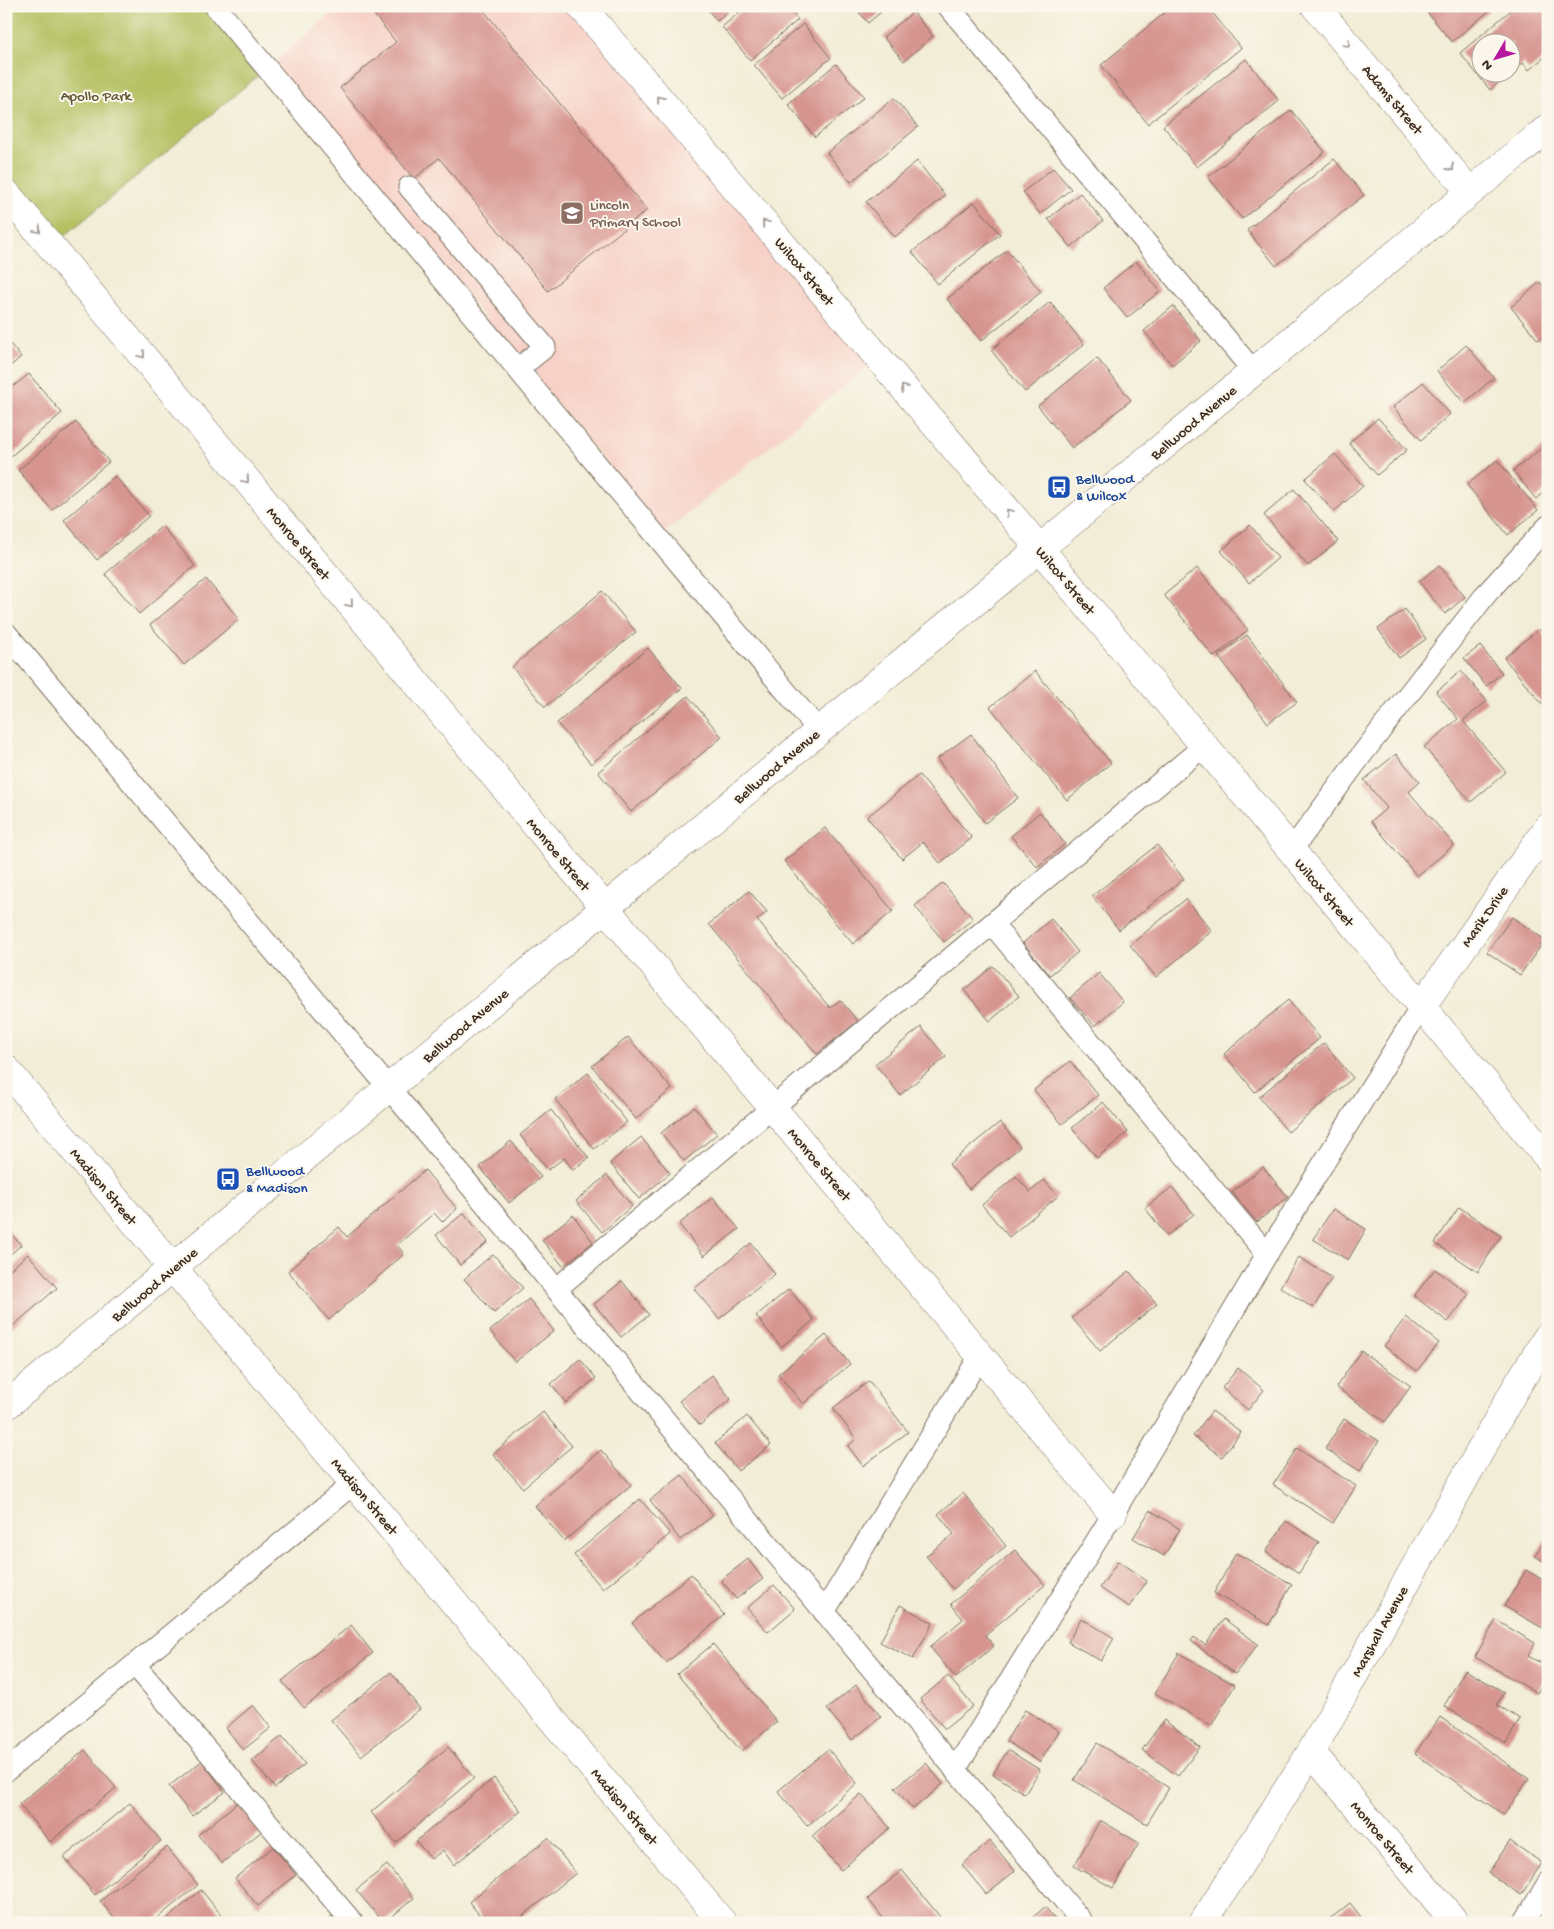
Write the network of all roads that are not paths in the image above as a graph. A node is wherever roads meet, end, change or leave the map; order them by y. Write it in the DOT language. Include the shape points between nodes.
graph roads {
  1 [pos="215,6"];
  2 [pos="581,6"];
  3 [pos="948,6"];
  4 [pos="1315,6"];
  5 [pos="1548,128"];
  6 [pos="409,187"];
  7 [pos="1470,192"];
  8 [pos="6,193"];
  9 [pos="518,369"];
  10 [pos="1254,372"];
  11 [pos="1548,526"];
  12 [pos="1040,549"];
  13 [pos="6,633"];
  14 [pos="819,731"];
  15 [pos="1204,746"];
  16 [pos="1548,827"];
  17 [pos="1291,850"];
  18 [pos="604,908"];
  19 [pos="992,924"];
  20 [pos="1421,1006"];
  21 [pos="6,1069"];
  22 [pos="389,1088"];
  23 [pos="773,1108"];
  24 [pos="1548,1158"];
  25 [pos="1267,1254"];
  26 [pos="173,1268"];
  27 [pos="556,1289"];
  28 [pos="1548,1336"];
  29 [pos="980,1356"];
  30 [pos="6,1406"];
  31 [pos="354,1483"];
  32 [pos="1113,1514"];
  33 [pos="824,1612"];
  34 [pos="134,1665"];
  35 [pos="1311,1752"];
  36 [pos="955,1770"];
  37 [pos="6,1771"];
  38 [pos="1548,1883"];
  39 [pos="353,1923"];
  40 [pos="724,1923"];
  41 [pos="1083,1923"];
  42 [pos="1203,1923"];
  43 [pos="1456,1923"];
  44 [pos="1524,1923"];
  1 -- 9 [label="lane"];
  12 -- 2 [label="street, Wilcox Street, one-way"];
  3 -- 10 [label="lane"];
  4 -- 7 [label="street, Adams Street, one-way"];
  5 -- 7 [label="street, Bellwood Avenue"];
  6 -- 9 [label="lane" via="544,347"];
  7 -- 10 [label="street, Bellwood Avenue"];
  8 -- 18 [label="street, Monroe Street, one-way"];
  9 -- 14 [label="lane"];
  10 -- 12 [label="street, Bellwood Avenue"];
  11 -- 17 [label="lane" via="1487,593"];
  12 -- 14 [label="street, Bellwood Avenue"];
  12 -- 15 [label="street, Wilcox Street"];
  13 -- 22 [label="lane"];
  14 -- 18 [label="street, Bellwood Avenue"];
  15 -- 17 [label="street, Wilcox Street"];
  15 -- 19 [label="lane"];
  16 -- 20 [label="street, Marik Drive"];
  17 -- 20 [label="street, Wilcox Street"];
  18 -- 22 [label="street, Bellwood Avenue"];
  18 -- 23 [label="street, Monroe Street"];
  19 -- 23 [label="lane"];
  19 -- 25 [label="lane"];
  20 -- 24 [label="street, Wilcox Street"];
  20 -- 25 [label="lane"];
  21 -- 26 [label="street, Madison Street"];
  22 -- 26 [label="street, Bellwood Avenue"];
  22 -- 27 [label="lane"];
  23 -- 27 [label="lane"];
  23 -- 29 [label="street, Monroe Street"];
  25 -- 32 [label="lane"];
  26 -- 30 [label="street, Bellwood Avenue"];
  26 -- 31 [label="street, Madison Street"];
  27 -- 33 [label="lane"];
  28 -- 35 [label="street, Marshall Avenue"];
  29 -- 32 [label="street, Monroe Street"];
  29 -- 33 [label="lane"];
  31 -- 34 [label="lane"];
  31 -- 40 [label="street, Madison Street"];
  32 -- 36 [label="lane"];
  33 -- 36 [label="lane"];
  34 -- 37 [label="lane"];
  34 -- 39 [label="lane"];
  35 -- 42 [label="street, Marshall Avenue"];
  35 -- 43 [label="street, Monroe Street"];
  36 -- 41 [label="lane"];
  38 -- 44 [label="lane"];
}
